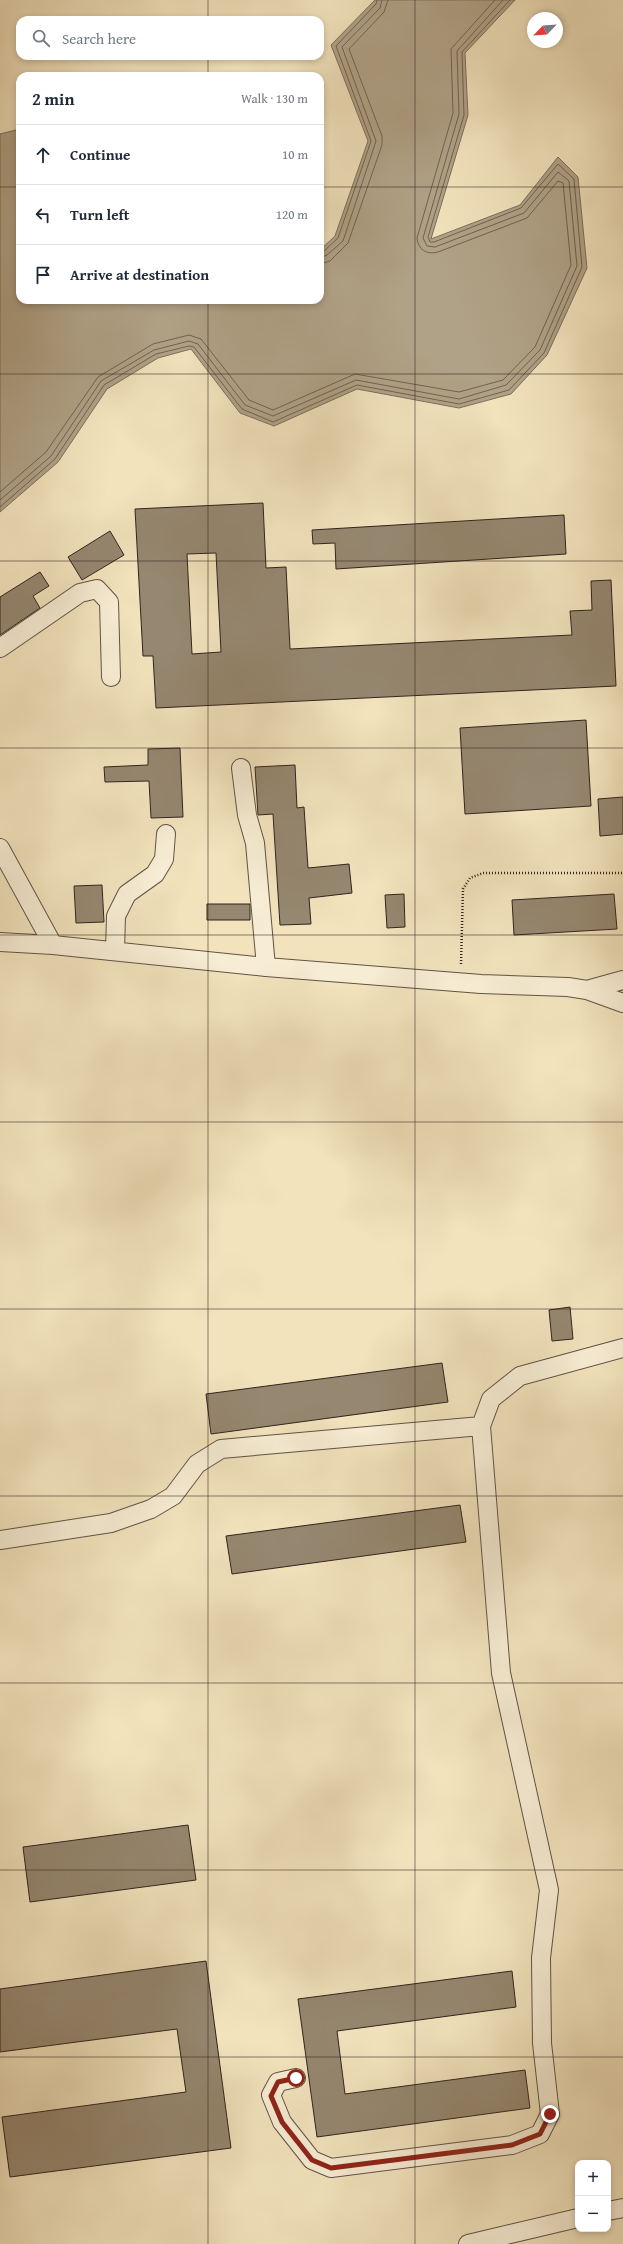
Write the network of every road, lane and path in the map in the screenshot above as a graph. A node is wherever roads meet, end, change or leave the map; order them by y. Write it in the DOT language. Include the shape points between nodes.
graph roads {
  1 [pos="0,648"];
  2 [pos="111,677"];
  3 [pos="241,768"];
  4 [pos="166,834"];
  5 [pos="0,848"];
  6 [pos="623,873"];
  7 [pos="0,942"];
  8 [pos="53,945"];
  9 [pos="115,951"];
  10 [pos="266,967"];
  11 [pos="623,980"];
  12 [pos="460,982"];
  13 [pos="587,990"];
  14 [pos="623,1003"];
  15 [pos="623,1348"];
  16 [pos="481,1426"];
  17 [pos="0,1540"];
  18 [pos="296,2078"];
  19 [pos="623,2208"];
  20 [pos="611,2210"];
  21 [pos="575,2219"];
  22 [pos="468,2244"];
  1 -- 2 [label="street" via="80,593 97,589 109,602"];
  3 -- 10 [label="street" via="247,815 255,843"];
  4 -- 9 [label="street" via="164,860 155,874 127,894 116,916"];
  5 -- 8 [label="street"];
  6 -- 12 [label="path" via="483,873 470,878 463,889"];
  7 -- 8 [label="street"];
  8 -- 9 [label="street"];
  9 -- 10 [label="street"];
  10 -- 12 [label="street"];
  11 -- 13 [label="street"];
  12 -- 13 [label="street"];
  13 -- 14 [label="street"];
  15 -- 16 [label="street" via="520,1376 491,1399"];
  16 -- 17 [label="street" via="221,1449 197,1464 174,1496 151,1509 111,1523"];
  16 -- 18 [label="street" via="501,1673 549,1890 541,1958 542,2043 550,2114 540,2134 512,2145 331,2168 312,2160 282,2122 271,2096 278,2082"];
  19 -- 20 [label="street"];
  21 -- 22 [label="street"];
}
